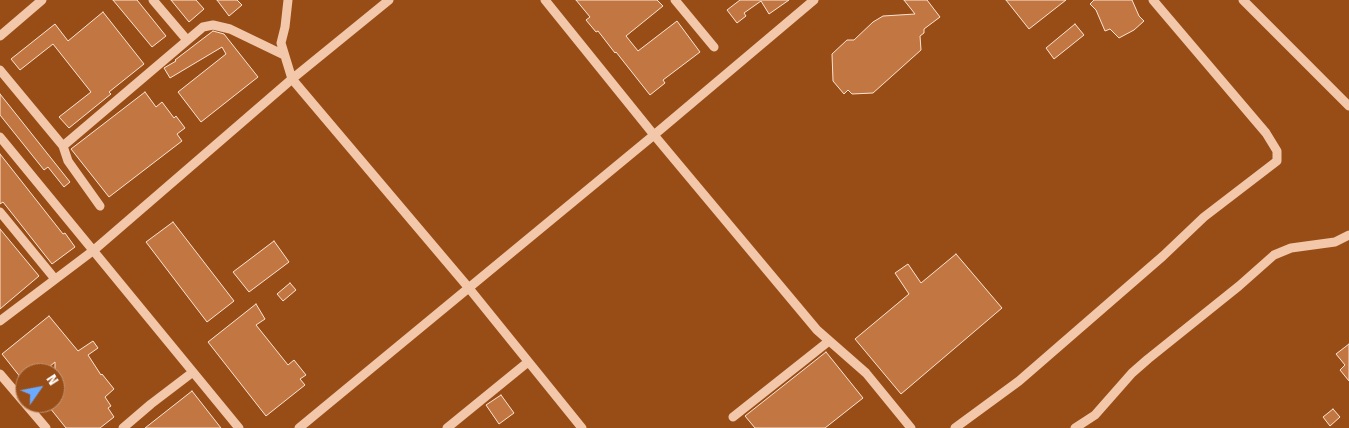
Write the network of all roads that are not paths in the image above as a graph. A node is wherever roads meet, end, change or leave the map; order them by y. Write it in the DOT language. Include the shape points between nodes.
graph roads {
  1 [pos="42,0"];
  2 [pos="153,0"];
  3 [pos="288,0"];
  4 [pos="389,0"];
  5 [pos="545,0"];
  6 [pos="675,0"];
  7 [pos="1154,0"];
  8 [pos="1243,0"];
  9 [pos="811,1"];
  10 [pos="0,36"];
  11 [pos="187,40"];
  12 [pos="714,47"];
  13 [pos="284,55"];
  14 [pos="0,70"];
  15 [pos="292,79"];
  16 [pos="1349,106"];
  17 [pos="654,135"];
  18 [pos="0,137"];
  19 [pos="63,146"];
  20 [pos="100,206"];
  21 [pos="0,212"];
  22 [pos="1349,235"];
  23 [pos="94,250"];
  24 [pos="55,279"];
  25 [pos="468,288"];
  26 [pos="0,321"];
  27 [pos="829,341"];
  28 [pos="528,362"];
  29 [pos="193,372"];
  30 [pos="0,374"];
  31 [pos="733,417"];
  32 [pos="46,428"];
  33 [pos="123,428"];
  34 [pos="239,428"];
  35 [pos="299,428"];
  36 [pos="447,428"];
  37 [pos="582,428"];
  38 [pos="911,428"];
  39 [pos="954,428"];
  40 [pos="1075,428"];
  1 -- 10 [label="lane"];
  2 -- 11 [label="lane"];
  3 -- 13 [label="lane" via="281,43"];
  4 -- 15 [label="lane"];
  5 -- 17 [label="lane"];
  6 -- 12 [label="lane"];
  7 -- 39 [label="lane" via="1266,134 1277,151 1277,161 1204,217 1019,381"];
  8 -- 16 [label="lane"];
  9 -- 17 [label="lane"];
  11 -- 13 [label="lane" via="203,27 213,26 230,29"];
  11 -- 19 [label="lane"];
  13 -- 15 [label="lane"];
  14 -- 19 [label="lane"];
  15 -- 23 [label="lane"];
  15 -- 25 [label="lane"];
  17 -- 25 [label="lane"];
  17 -- 27 [label="lane"];
  18 -- 23 [label="lane"];
  19 -- 20 [label="lane" via="68,161"];
  21 -- 24 [label="lane"];
  22 -- 40 [label="lane" via="1335,242 1291,248 1274,255 1148,359 1095,415"];
  23 -- 24 [label="lane"];
  23 -- 29 [label="lane"];
  24 -- 26 [label="lane"];
  25 -- 28 [label="lane"];
  25 -- 35 [label="lane"];
  27 -- 31 [label="lane"];
  27 -- 38 [label="lane" via="866,373"];
  28 -- 36 [label="lane"];
  28 -- 37 [label="lane"];
  29 -- 33 [label="lane"];
  29 -- 34 [label="lane"];
  30 -- 32 [label="lane"];
}
